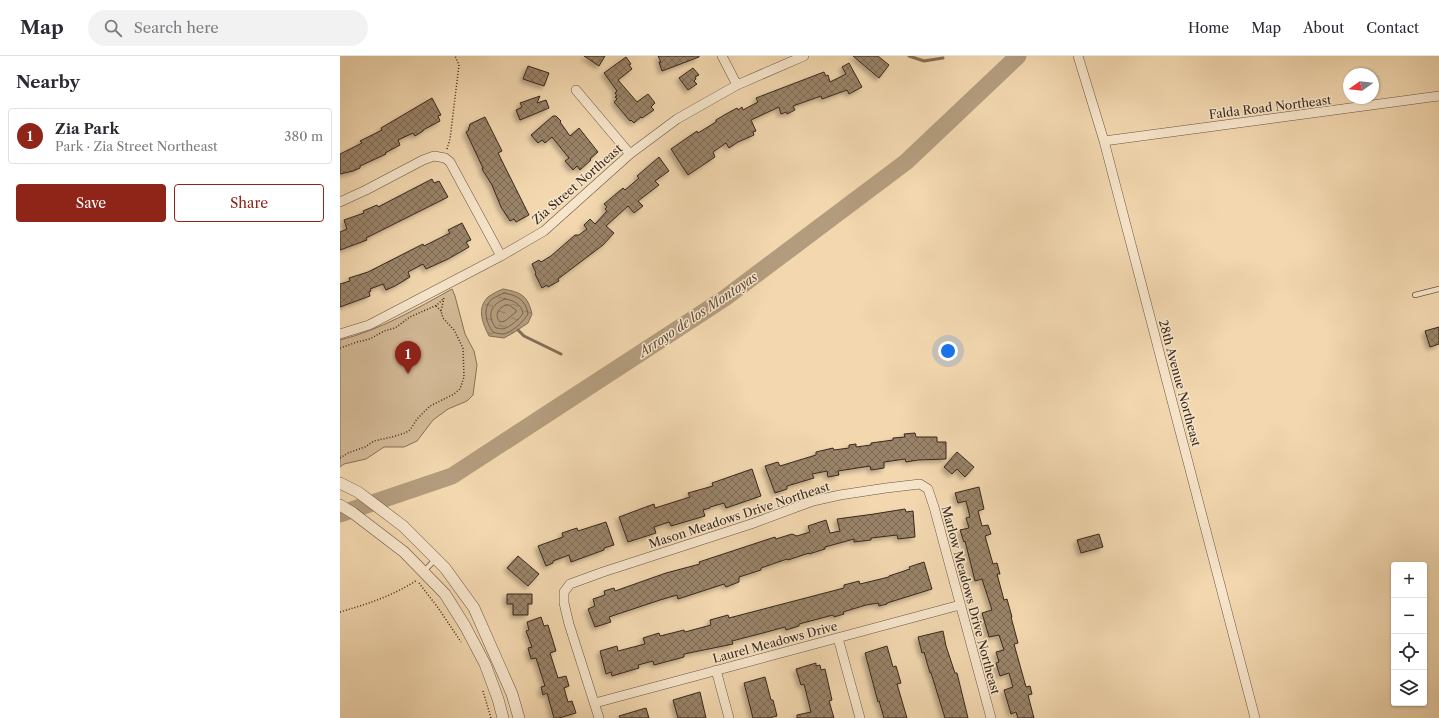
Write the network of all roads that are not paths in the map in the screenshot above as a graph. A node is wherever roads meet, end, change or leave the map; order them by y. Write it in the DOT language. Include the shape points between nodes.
graph roads {
  1 [pos="722,56"];
  2 [pos="804,56"];
  3 [pos="1078,56"];
  4 [pos="737,85"];
  5 [pos="576,90"];
  6 [pos="1439,96"];
  7 [pos="1104,140"];
  8 [pos="630,154"];
  9 [pos="340,202"];
  10 [pos="501,256"];
  11 [pos="1439,289"];
  12 [pos="1415,295"];
  13 [pos="340,334"];
  14 [pos="340,483"];
  15 [pos="928,489"];
  16 [pos="342,506"];
  17 [pos="436,559"];
  18 [pos="423,572"];
  19 [pos="960,606"];
  20 [pos="838,638"];
  21 [pos="716,670"];
  22 [pos="595,703"];
  23 [pos="503,718"];
  24 [pos="519,718"];
  25 [pos="600,718"];
  26 [pos="729,718"];
  27 [pos="860,718"];
  28 [pos="991,718"];
  29 [pos="1255,718"];
  1 -- 4 [label="street"];
  2 -- 4 [label="street, Zia Street Northeast"];
  3 -- 7 [label="street, 28th Avenue Northeast"];
  4 -- 8 [label="street, Zia Street Northeast" via="677,119"];
  5 -- 8 [label="street"];
  6 -- 7 [label="street, Falda Road Northeast"];
  7 -- 29 [label="street, 28th Avenue Northeast"];
  8 -- 10 [label="street, Zia Street Northeast" via="544,231"];
  9 -- 10 [label="street" via="423,160 434,156 443,158 450,162"];
  10 -- 13 [label="street, Zia Street Northeast" via="369,325"];
  11 -- 12 [label="lane"];
  14 -- 17 [label="street" via="358,492 393,518"];
  15 -- 19 [label="street, Marlow Meadows Drive Northeast"];
  15 -- 22 [label="street, Mason Meadows Drive Northeast" via="920,484 812,501 570,584 564,592 564,603"];
  16 -- 18 [label="street" via="404,552"];
  17 -- 18 [label="lane"];
  17 -- 24 [label="street" via="474,608 512,694"];
  18 -- 23 [label="street" via="445,594 465,626 485,664"];
  19 -- 20 [label="street, Laurel Meadows Drive"];
  19 -- 28 [label="street, Marlow Meadows Drive Northeast"];
  20 -- 21 [label="street, Laurel Meadows Drive"];
  20 -- 27 [label="street"];
  21 -- 22 [label="street, Laurel Meadows Drive"];
  21 -- 26 [label="street"];
  22 -- 25 [label="street"];
}
